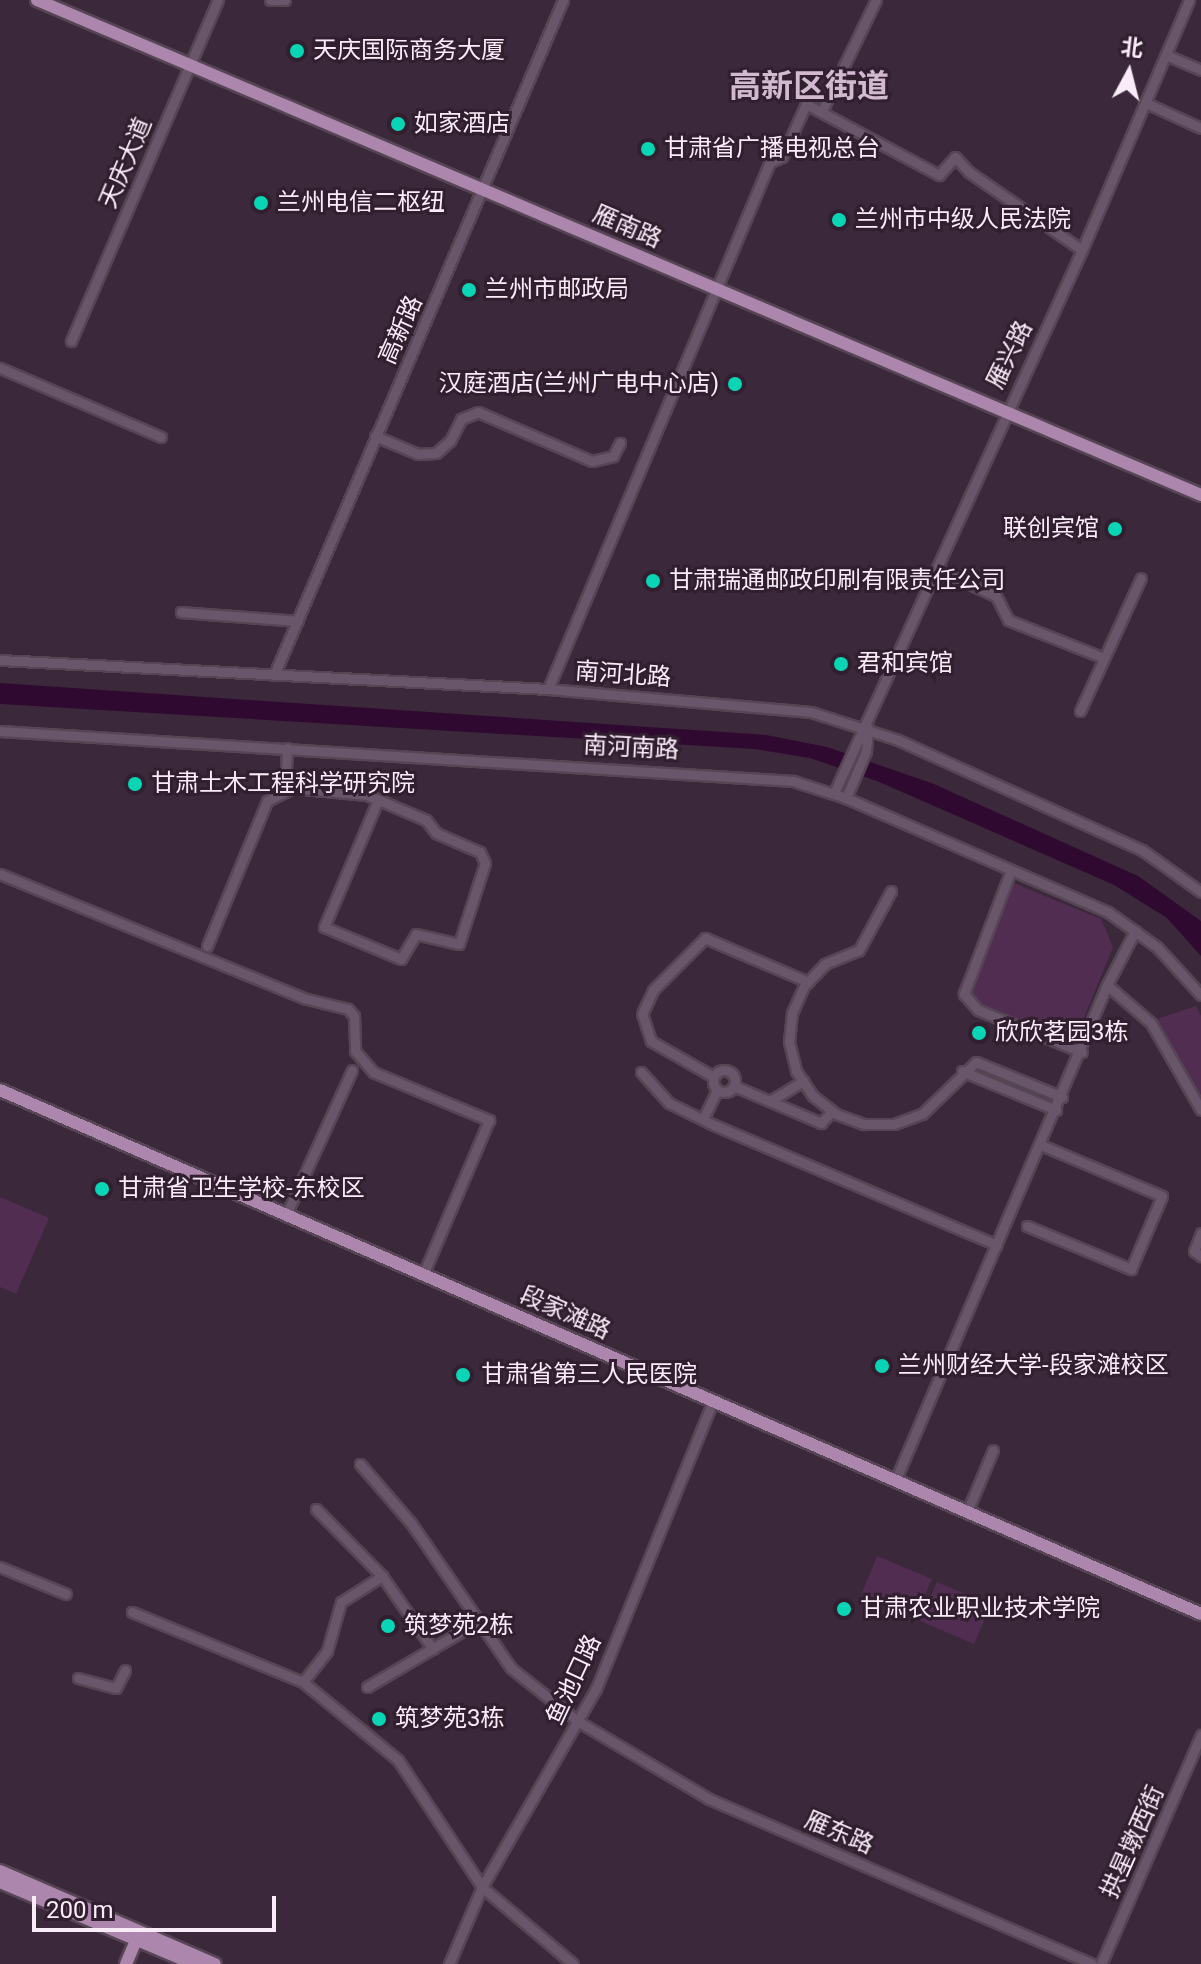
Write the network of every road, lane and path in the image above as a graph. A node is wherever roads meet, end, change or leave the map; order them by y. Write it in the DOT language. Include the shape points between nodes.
graph roads {
  1 [pos="37,0"];
  2 [pos="218,0"];
  3 [pos="270,0"];
  4 [pos="285,0"];
  5 [pos="563,0"];
  6 [pos="876,0"];
  7 [pos="1189,0"];
  8 [pos="1166,55"];
  9 [pos="190,65"];
  10 [pos="1201,70"];
  11 [pos="1146,103"];
  12 [pos="822,111"];
  13 [pos="1201,128"];
  14 [pos="484,190"];
  15 [pos="1082,250"];
  16 [pos="718,290"];
  17 [pos="71,341"];
  18 [pos="0,368"];
  19 [pos="1005,412"];
  20 [pos="375,436"];
  21 [pos="161,437"];
  22 [pos="620,443"];
  23 [pos="1201,495"];
  24 [pos="937,569"];
  25 [pos="1141,578"];
  26 [pos="181,612"];
  27 [pos="298,621"];
  28 [pos="1104,658"];
  29 [pos="0,660"];
  30 [pos="274,675"];
  31 [pos="548,689"];
  32 [pos="1080,711"];
  33 [pos="868,728"];
  34 [pos="0,731"];
  35 [pos="287,748"];
  36 [pos="285,792"];
  37 [pos="834,793"];
  38 [pos="846,798"];
  39 [pos="378,800"];
  40 [pos="1011,870"];
  41 [pos="0,874"];
  42 [pos="891,891"];
  43 [pos="1201,892"];
  44 [pos="1135,931"];
  45 [pos="207,946"];
  46 [pos="808,982"];
  47 [pos="1107,985"];
  48 [pos="1201,995"];
  49 [pos="1082,1052"];
  50 [pos="352,1070"];
  51 [pos="962,1071"];
  52 [pos="641,1072"];
  53 [pos="714,1077"];
  54 [pos="803,1081"];
  55 [pos="734,1086"];
  56 [pos="0,1090"];
  57 [pos="717,1090"];
  58 [pos="1062,1097"];
  59 [pos="770,1101"];
  60 [pos="1056,1110"];
  61 [pos="1201,1110"];
  62 [pos="832,1111"];
  63 [pos="703,1119"];
  64 [pos="1041,1145"];
  65 [pos="286,1215"];
  66 [pos="1027,1226"];
  67 [pos="1201,1233"];
  68 [pos="997,1245"];
  69 [pos="1201,1256"];
  70 [pos="423,1275"];
  71 [pos="713,1401"];
  72 [pos="993,1450"];
  73 [pos="360,1464"];
  74 [pos="895,1481"];
  75 [pos="316,1509"];
  76 [pos="967,1512"];
  77 [pos="0,1567"];
  78 [pos="382,1576"];
  79 [pos="66,1594"];
  80 [pos="132,1612"];
  81 [pos="1201,1614"];
  82 [pos="478,1622"];
  83 [pos="433,1649"];
  84 [pos="125,1670"];
  85 [pos="78,1678"];
  86 [pos="303,1682"];
  87 [pos="367,1687"];
  88 [pos="579,1722"];
  89 [pos="1201,1735"];
  90 [pos="0,1871"];
  91 [pos="0,1882"];
  92 [pos="482,1887"];
  93 [pos="138,1936"];
  94 [pos="126,1964"];
  95 [pos="194,1964"];
  96 [pos="215,1964"];
  97 [pos="449,1964"];
  98 [pos="573,1964"];
  99 [pos="1092,1964"];
  100 [pos="1101,1964"];
  1 -- 9 [label="main road, 雁南路"];
  2 -- 9 [label="street, 天庆大道"];
  3 -- 4 [label="street"];
  5 -- 14 [label="street, 高新路"];
  6 -- 12 [label="street"];
  7 -- 8 [label="street, 雁兴路"];
  8 -- 10 [label="street"];
  8 -- 11 [label="street, 雁兴路"];
  9 -- 14 [label="main road, 雁南路"];
  9 -- 17 [label="street, 天庆大道"];
  11 -- 13 [label="street"];
  11 -- 15 [label="street, 雁兴路"];
  12 -- 15 [label="street" via="868,141 939,175 955,157"];
  12 -- 16 [label="street" via="806,104 782,157 770,162"];
  14 -- 16 [label="main road, 雁南路"];
  14 -- 20 [label="street, 高新路"];
  15 -- 19 [label="street, 雁兴路"];
  16 -- 19 [label="main road, 雁南路"];
  16 -- 31 [label="street"];
  18 -- 21 [label="street"];
  19 -- 23 [label="main road, 雁南路"];
  19 -- 24 [label="street, 雁兴路"];
  20 -- 22 [label="street" via="418,454 436,453 450,441 461,419 478,412 592,461 613,456"];
  20 -- 27 [label="street, 高新路"];
  24 -- 28 [label="street" via="996,596 1008,620"];
  24 -- 33 [label="street, 雁兴路"];
  25 -- 28 [label="street"];
  26 -- 27 [label="street"];
  27 -- 30 [label="street, 高新路"];
  28 -- 32 [label="street"];
  29 -- 30 [label="street, 南河北路"];
  30 -- 31 [label="street, 南河北路"];
  31 -- 33 [label="street, 南河北路" via="770,705"];
  33 -- 37 [label="street"];
  33 -- 38 [label="street" via="866,751"];
  33 -- 43 [label="street, 南河北路" via="1142,850"];
  34 -- 35 [label="street, 南河南路"];
  35 -- 36 [label="street"];
  35 -- 37 [label="street, 南河南路" via="750,776"];
  36 -- 39 [label="street" via="293,788"];
  36 -- 45 [label="street" via="267,801"];
  37 -- 38 [label="street, 南河南路"];
  38 -- 40 [label="street, 南河南路"];
  39 -- 39 [label="street" via="426,820 436,833 483,855 484,867 459,944 416,934 401,959 324,927"];
  40 -- 44 [label="street, 南河南路" via="1108,912"];
  40 -- 49 [label="street" via="964,994 978,1010"];
  41 -- 70 [label="street" via="307,999 348,1009 354,1016 355,1051 373,1072 489,1120"];
  42 -- 46 [label="street" via="859,950 825,964"];
  44 -- 47 [label="street"];
  44 -- 48 [label="street, 南河南路"];
  46 -- 53 [label="street" via="705,938 653,990 642,1014 651,1041"];
  46 -- 54 [label="street" via="792,1013 789,1042"];
  47 -- 49 [label="street"];
  47 -- 61 [label="street" via="1151,1023"];
  49 -- 58 [label="street"];
  50 -- 65 [label="street"];
  51 -- 58 [label="street" via="976,1062"];
  51 -- 60 [label="street"];
  51 -- 62 [label="street" via="934,1105 894,1124 864,1124"];
  52 -- 63 [label="street" via="669,1103"];
  53 -- 55 [label="street" via="729,1071"];
  53 -- 57 [label="street"];
  54 -- 59 [label="street"];
  54 -- 62 [label="street"];
  55 -- 57 [label="street" via="726,1092"];
  55 -- 59 [label="street"];
  56 -- 65 [label="main road, 段家滩路"];
  57 -- 63 [label="street"];
  58 -- 60 [label="street"];
  59 -- 62 [label="street" via="821,1123"];
  60 -- 64 [label="street"];
  63 -- 68 [label="street"];
  64 -- 66 [label="street" via="1162,1196 1131,1269"];
  64 -- 68 [label="street"];
  65 -- 70 [label="main road, 段家滩路"];
  67 -- 69 [label="street" via="1194,1251"];
  68 -- 74 [label="street"];
  70 -- 71 [label="main road, 段家滩路"];
  71 -- 74 [label="main road, 段家滩路"];
  71 -- 88 [label="street, 鱼池口路"];
  72 -- 76 [label="street"];
  73 -- 82 [label="street" via="411,1523"];
  74 -- 76 [label="main road, 段家滩路"];
  75 -- 78 [label="street"];
  76 -- 81 [label="main road, 段家滩路"];
  77 -- 79 [label="street"];
  78 -- 83 [label="street"];
  78 -- 86 [label="street" via="341,1602 327,1651"];
  80 -- 86 [label="street"];
  82 -- 83 [label="street"];
  82 -- 88 [label="street" via="511,1668"];
  83 -- 87 [label="street"];
  84 -- 85 [label="street" via="116,1688"];
  86 -- 92 [label="street" via="398,1760"];
  88 -- 92 [label="street, 鱼池口路"];
  88 -- 99 [label="street, 雁东路" via="709,1799"];
  89 -- 100 [label="street, 拱星墩西街"];
  90 -- 93 [label="main road"];
  91 -- 93 [label="main road"];
  92 -- 97 [label="street, 鱼池口路"];
  92 -- 98 [label="street"];
  93 -- 94 [label="main road"];
  93 -- 95 [label="main road"];
  93 -- 96 [label="main road"];
}
